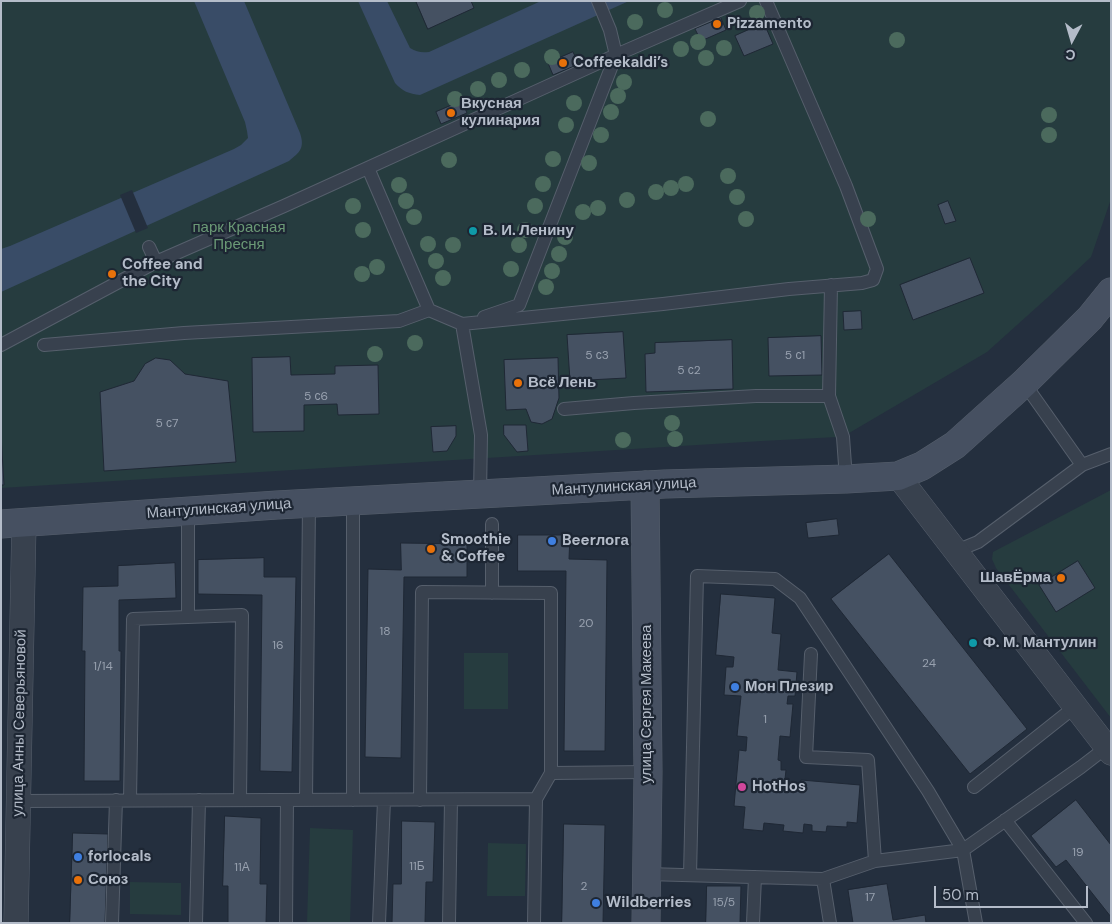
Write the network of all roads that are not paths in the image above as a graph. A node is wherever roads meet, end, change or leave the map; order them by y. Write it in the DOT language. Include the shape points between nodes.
graph roads {
  1 [pos="598,1"];
  2 [pos="740,1"];
  3 [pos="766,1"];
  4 [pos="616,55"];
  5 [pos="368,168"];
  6 [pos="149,247"];
  7 [pos="156,262"];
  8 [pos="831,285"];
  9 [pos="1111,292"];
  10 [pos="519,305"];
  11 [pos="429,310"];
  12 [pos="527,318"];
  13 [pos="462,324"];
  14 [pos="1,345"];
  15 [pos="44,345"];
  16 [pos="1024,383"];
  17 [pos="830,396"];
  18 [pos="564,409"];
  19 [pos="1111,454"];
  20 [pos="1082,465"];
  21 [pos="898,476"];
  22 [pos="846,479"];
  23 [pos="645,485"];
  24 [pos="480,494"];
  25 [pos="353,501"];
  26 [pos="309,503"];
  27 [pos="188,511"];
  28 [pos="13,523"];
  29 [pos="492,524"];
  30 [pos="956,552"];
  31 [pos="492,593"];
  32 [pos="188,617"];
  33 [pos="811,654"];
  34 [pos="1076,706"];
  35 [pos="1109,750"];
  36 [pos="648,772"];
  37 [pos="550,773"];
  38 [pos="974,787"];
  39 [pos="536,799"];
  40 [pos="116,800"];
  41 [pos="130,800"];
  42 [pos="199,800"];
  43 [pos="240,800"];
  44 [pos="287,800"];
  45 [pos="306,800"];
  46 [pos="353,800"];
  47 [pos="384,800"];
  48 [pos="420,800"];
  49 [pos="451,800"];
  50 [pos="18,801"];
  51 [pos="1005,820"];
  52 [pos="963,850"];
  53 [pos="875,861"];
  54 [pos="647,874"];
  55 [pos="690,875"];
  56 [pos="754,877"];
  57 [pos="823,879"];
  58 [pos="16,923"];
  59 [pos="112,923"];
  60 [pos="196,923"];
  61 [pos="286,923"];
  62 [pos="379,923"];
  63 [pos="449,923"];
  64 [pos="534,923"];
  65 [pos="646,923"];
  66 [pos="753,923"];
  67 [pos="830,923"];
  68 [pos="976,923"];
  69 [pos="1086,923"];
  1 -- 4 [label="lane"];
  2 -- 4 [label="lane"];
  3 -- 8 [label="lane" via="846,186 877,269 873,280 862,284"];
  4 -- 5 [label="lane"];
  4 -- 10 [label="lane"];
  5 -- 7 [label="lane"];
  5 -- 11 [label="lane"];
  6 -- 7 [label="lane"];
  7 -- 14 [label="lane"];
  8 -- 12 [label="lane"];
  8 -- 17 [label="lane"];
  9 -- 16 [label="street, Мантулинская улица" via="1090,318"];
  10 -- 12 [label="lane"];
  10 -- 13 [label="lane"];
  11 -- 13 [label="lane"];
  11 -- 15 [label="lane" via="399,321 184,333"];
  12 -- 13 [label="lane"];
  13 -- 24 [label="lane" via="480,435"];
  16 -- 20 [label="lane"];
  16 -- 21 [label="street, Мантулинская улица" via="955,444 922,466"];
  17 -- 18 [label="lane" via="756,396"];
  17 -- 22 [label="lane" via="843,437"];
  19 -- 20 [label="lane"];
  20 -- 30 [label="lane" via="978,542"];
  21 -- 22 [label="street, Мантулинская улица"];
  21 -- 30 [label="street"];
  22 -- 23 [label="street, Мантулинская улица"];
  23 -- 24 [label="street, Мантулинская улица"];
  23 -- 36 [label="street, улица Сергея Макеева"];
  24 -- 25 [label="street, Мантулинская улица"];
  25 -- 26 [label="street, Мантулинская улица"];
  25 -- 46 [label="lane"];
  26 -- 27 [label="street, Мантулинская улица"];
  26 -- 45 [label="lane"];
  27 -- 28 [label="street, Мантулинская улица"];
  27 -- 32 [label="lane"];
  28 -- 50 [label="street, улица Анны Северьяновой"];
  29 -- 31 [label="lane"];
  30 -- 34 [label="street"];
  31 -- 37 [label="lane" via="551,593"];
  31 -- 48 [label="lane" via="422,592"];
  32 -- 41 [label="lane" via="133,619"];
  32 -- 43 [label="lane" via="242,615"];
  33 -- 53 [label="lane" via="806,756 868,760"];
  34 -- 35 [label="street"];
  34 -- 38 [label="lane"];
  35 -- 51 [label="lane"];
  36 -- 37 [label="lane"];
  36 -- 54 [label="street, улица Сергея Макеева"];
  37 -- 39 [label="lane"];
  39 -- 49 [label="lane"];
  39 -- 64 [label="lane"];
  40 -- 41 [label="lane"];
  40 -- 50 [label="lane"];
  40 -- 59 [label="lane"];
  41 -- 42 [label="lane"];
  42 -- 43 [label="lane"];
  42 -- 60 [label="lane"];
  43 -- 44 [label="lane"];
  44 -- 45 [label="lane"];
  44 -- 61 [label="lane"];
  45 -- 46 [label="lane"];
  46 -- 47 [label="lane"];
  47 -- 48 [label="lane"];
  47 -- 62 [label="lane"];
  48 -- 49 [label="lane"];
  49 -- 63 [label="lane"];
  50 -- 58 [label="street, улица Анны Северьяновой"];
  51 -- 52 [label="lane"];
  51 -- 69 [label="lane"];
  52 -- 53 [label="lane"];
  52 -- 55 [label="lane" via="928,791 800,598 775,579 697,576"];
  52 -- 68 [label="lane"];
  53 -- 57 [label="lane"];
  54 -- 55 [label="lane"];
  54 -- 65 [label="street, улица Сергея Макеева"];
  55 -- 56 [label="lane"];
  56 -- 57 [label="lane"];
  56 -- 66 [label="lane"];
  57 -- 67 [label="lane"];
}
